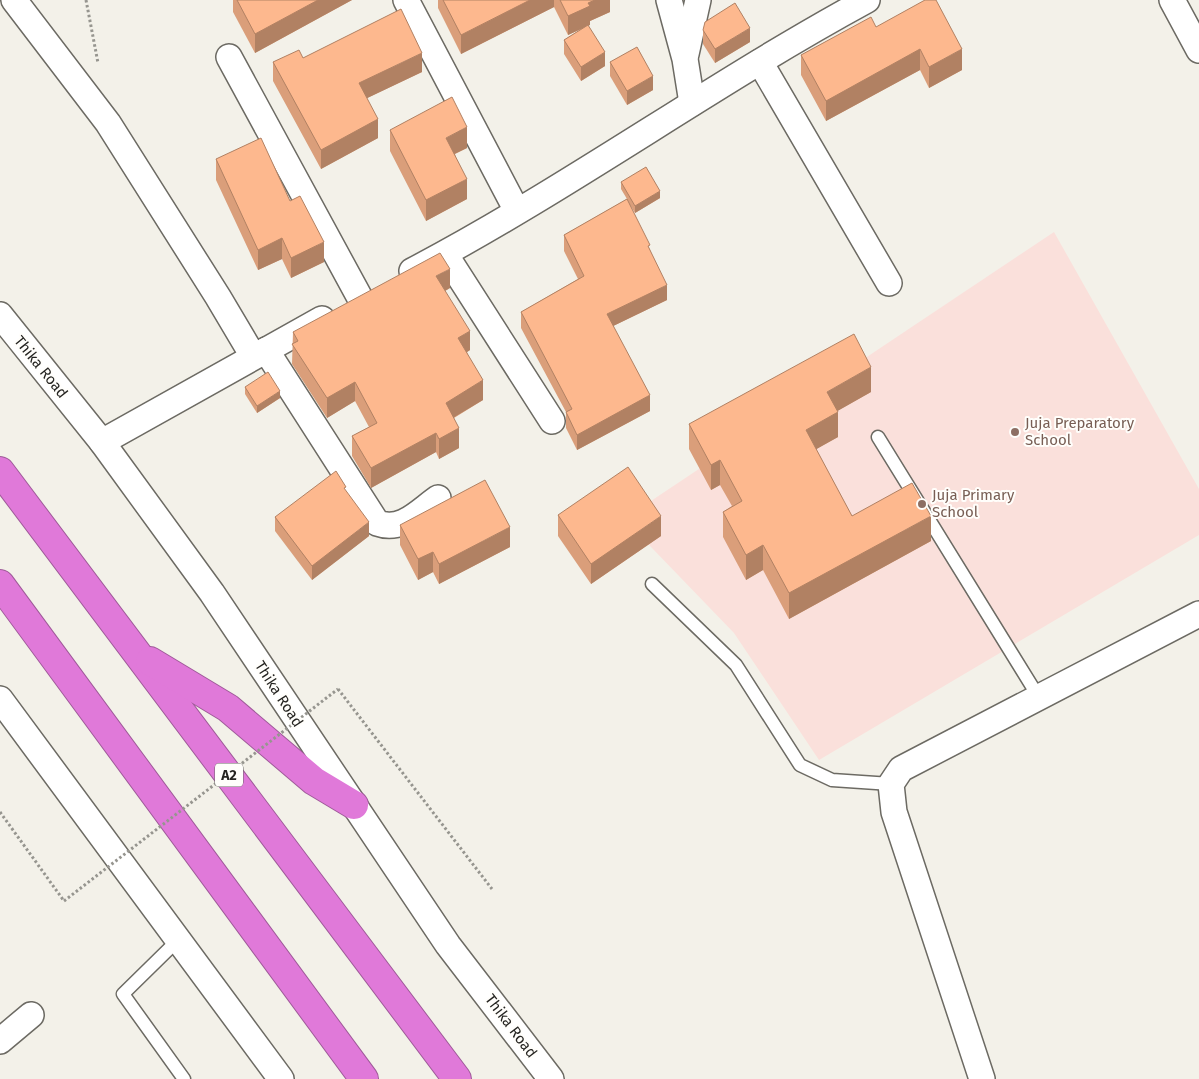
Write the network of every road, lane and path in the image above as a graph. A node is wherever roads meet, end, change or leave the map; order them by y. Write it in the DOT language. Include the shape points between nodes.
graph roads {
  1 [pos="14,0"];
  2 [pos="406,0"];
  3 [pos="669,0"];
  4 [pos="698,0"];
  5 [pos="868,0"];
  6 [pos="1172,0"];
  7 [pos="1199,50"];
  8 [pos="229,57"];
  9 [pos="685,59"];
  10 [pos="760,62"];
  11 [pos="692,103"];
  12 [pos="517,211"];
  13 [pos="445,254"];
  14 [pos="889,283"];
  15 [pos="377,289"];
  16 [pos="0,314"];
  17 [pos="259,353"];
  18 [pos="552,421"];
  19 [pos="878,437"];
  20 [pos="102,442"];
  21 [pos="0,471"];
  22 [pos="438,498"];
  23 [pos="0,584"];
  24 [pos="652,584"];
  25 [pos="1199,614"];
  26 [pos="138,654"];
  27 [pos="1038,696"];
  28 [pos="0,699"];
  29 [pos="892,784"];
  30 [pos="354,805"];
  31 [pos="0,812"];
  32 [pos="492,889"];
  33 [pos="178,940"];
  34 [pos="31,1015"];
  35 [pos="0,1041"];
  36 [pos="184,1079"];
  37 [pos="281,1079"];
  38 [pos="364,1079"];
  39 [pos="457,1079"];
  40 [pos="551,1079"];
  41 [pos="982,1079"];
  1 -- 17 [label="street" via="108,123 218,297"];
  2 -- 12 [label="street"];
  3 -- 9 [label="street"];
  4 -- 9 [label="street"];
  5 -- 10 [label="street"];
  6 -- 7 [label="street"];
  8 -- 15 [label="street"];
  9 -- 11 [label="street"];
  10 -- 11 [label="street"];
  10 -- 14 [label="street"];
  11 -- 12 [label="street"];
  12 -- 13 [label="street"];
  13 -- 15 [label="street"];
  13 -- 18 [label="street"];
  15 -- 17 [label="street"];
  16 -- 20 [label="street, Thika Road"];
  17 -- 20 [label="street"];
  17 -- 22 [label="street" via="377,523 398,526"];
  19 -- 27 [label="lane"];
  20 -- 30 [label="street, Thika Road" via="212,594"];
  21 -- 26 [label="highway, A2"];
  23 -- 38 [label="highway"];
  24 -- 29 [label="lane" via="736,665 800,765 832,780"];
  25 -- 27 [label="street"];
  26 -- 30 [label="highway" via="228,708 314,781"];
  26 -- 39 [label="highway, A2"];
  27 -- 29 [label="street" via="901,769"];
  28 -- 33 [label="street"];
  29 -- 41 [label="street" via="894,812"];
  30 -- 40 [label="street, Thika Road" via="448,945"];
  31 -- 32 [label="path, bridge" via="64,901 338,689"];
  33 -- 36 [label="lane" via="123,994"];
  33 -- 37 [label="street"];
  34 -- 35 [label="street"];
}
